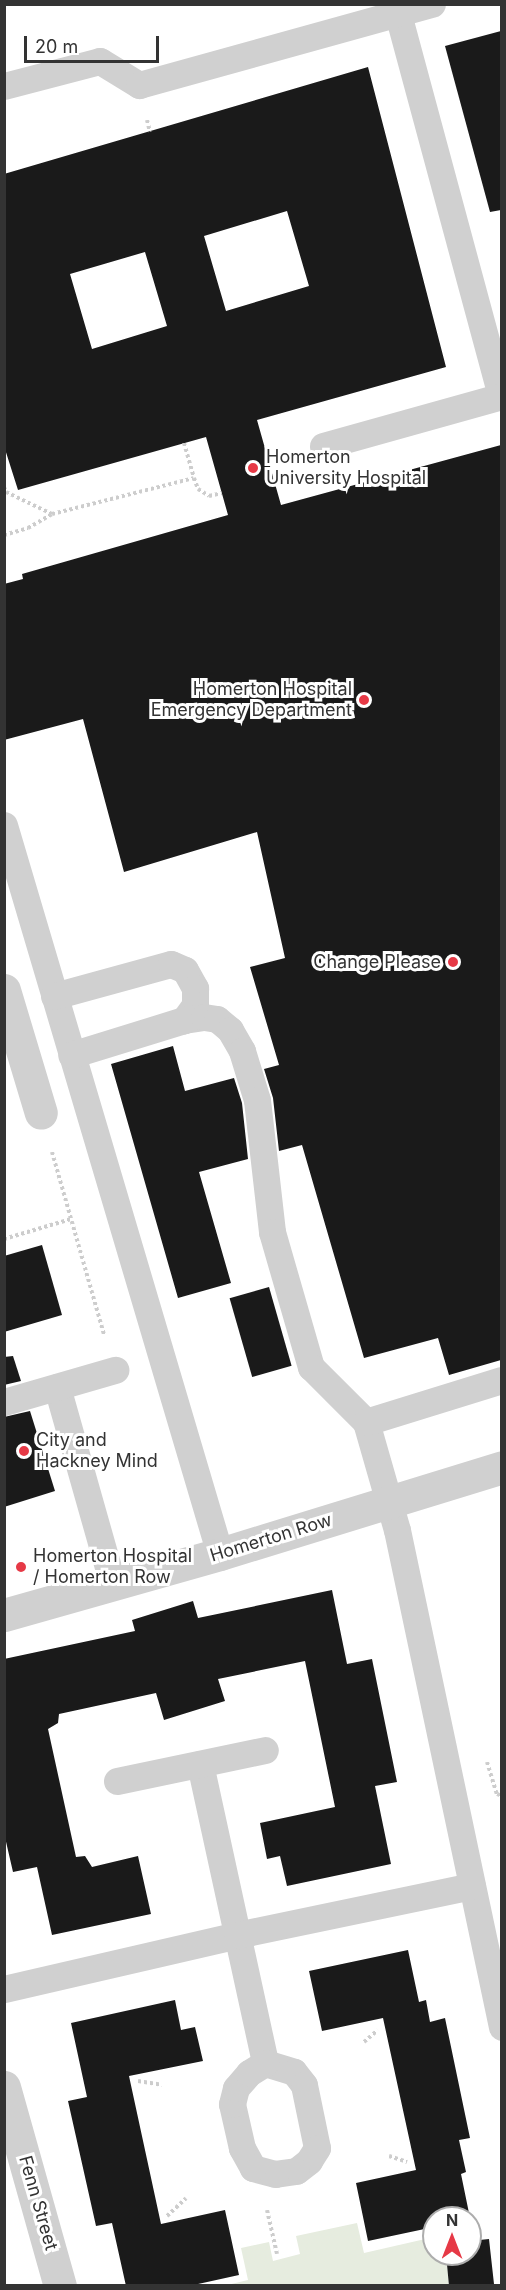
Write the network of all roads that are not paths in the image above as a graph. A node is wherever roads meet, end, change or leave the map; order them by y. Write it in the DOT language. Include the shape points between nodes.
graph roads {
  1 [pos="432,4"];
  2 [pos="398,14"];
  3 [pos="4,86"];
  4 [pos="501,396"];
  5 [pos="323,446"];
  6 [pos="4,825"];
  7 [pos="4,990"];
  8 [pos="54,996"];
  9 [pos="184,1020"];
  10 [pos="71,1054"];
  11 [pos="41,1113"];
  12 [pos="115,1370"];
  13 [pos="501,1380"];
  14 [pos="57,1387"];
  15 [pos="4,1402"];
  16 [pos="366,1422"];
  17 [pos="501,1467"];
  18 [pos="389,1502"];
  19 [pos="220,1554"];
  20 [pos="113,1585"];
  21 [pos="4,1615"];
  22 [pos="265,1750"];
  23 [pos="200,1764"];
  24 [pos="117,1781"];
  25 [pos="472,1886"];
  26 [pos="237,1935"];
  27 [pos="4,1989"];
  28 [pos="501,2027"];
  29 [pos="265,2063"];
  30 [pos="4,2086"];
  31 [pos="60,2286"];
  1 -- 2 [label="lane"];
  2 -- 3 [label="lane" via="138,85 100,61"];
  2 -- 4 [label="lane"];
  4 -- 5 [label="lane"];
  6 -- 8 [label="lane"];
  7 -- 11 [label="street"];
  8 -- 9 [label="lane" via="171,964 185,970 196,993 192,1012"];
  8 -- 10 [label="lane"];
  9 -- 10 [label="lane"];
  9 -- 16 [label="lane" via="217,1019 239,1045 257,1100 273,1232 311,1367"];
  10 -- 19 [label="lane"];
  12 -- 14 [label="lane"];
  13 -- 16 [label="lane"];
  14 -- 15 [label="lane"];
  14 -- 20 [label="lane"];
  16 -- 18 [label="lane"];
  17 -- 18 [label="street, Homerton Row"];
  18 -- 19 [label="street, Homerton Row"];
  18 -- 25 [label="lane"];
  19 -- 20 [label="street, Homerton Row"];
  20 -- 21 [label="street, Homerton Row"];
  22 -- 23 [label="lane"];
  23 -- 24 [label="lane"];
  23 -- 26 [label="lane"];
  25 -- 26 [label="lane"];
  25 -- 28 [label="lane"];
  26 -- 27 [label="lane"];
  26 -- 29 [label="lane"];
  30 -- 31 [label="street, Fenn Street"];
}
